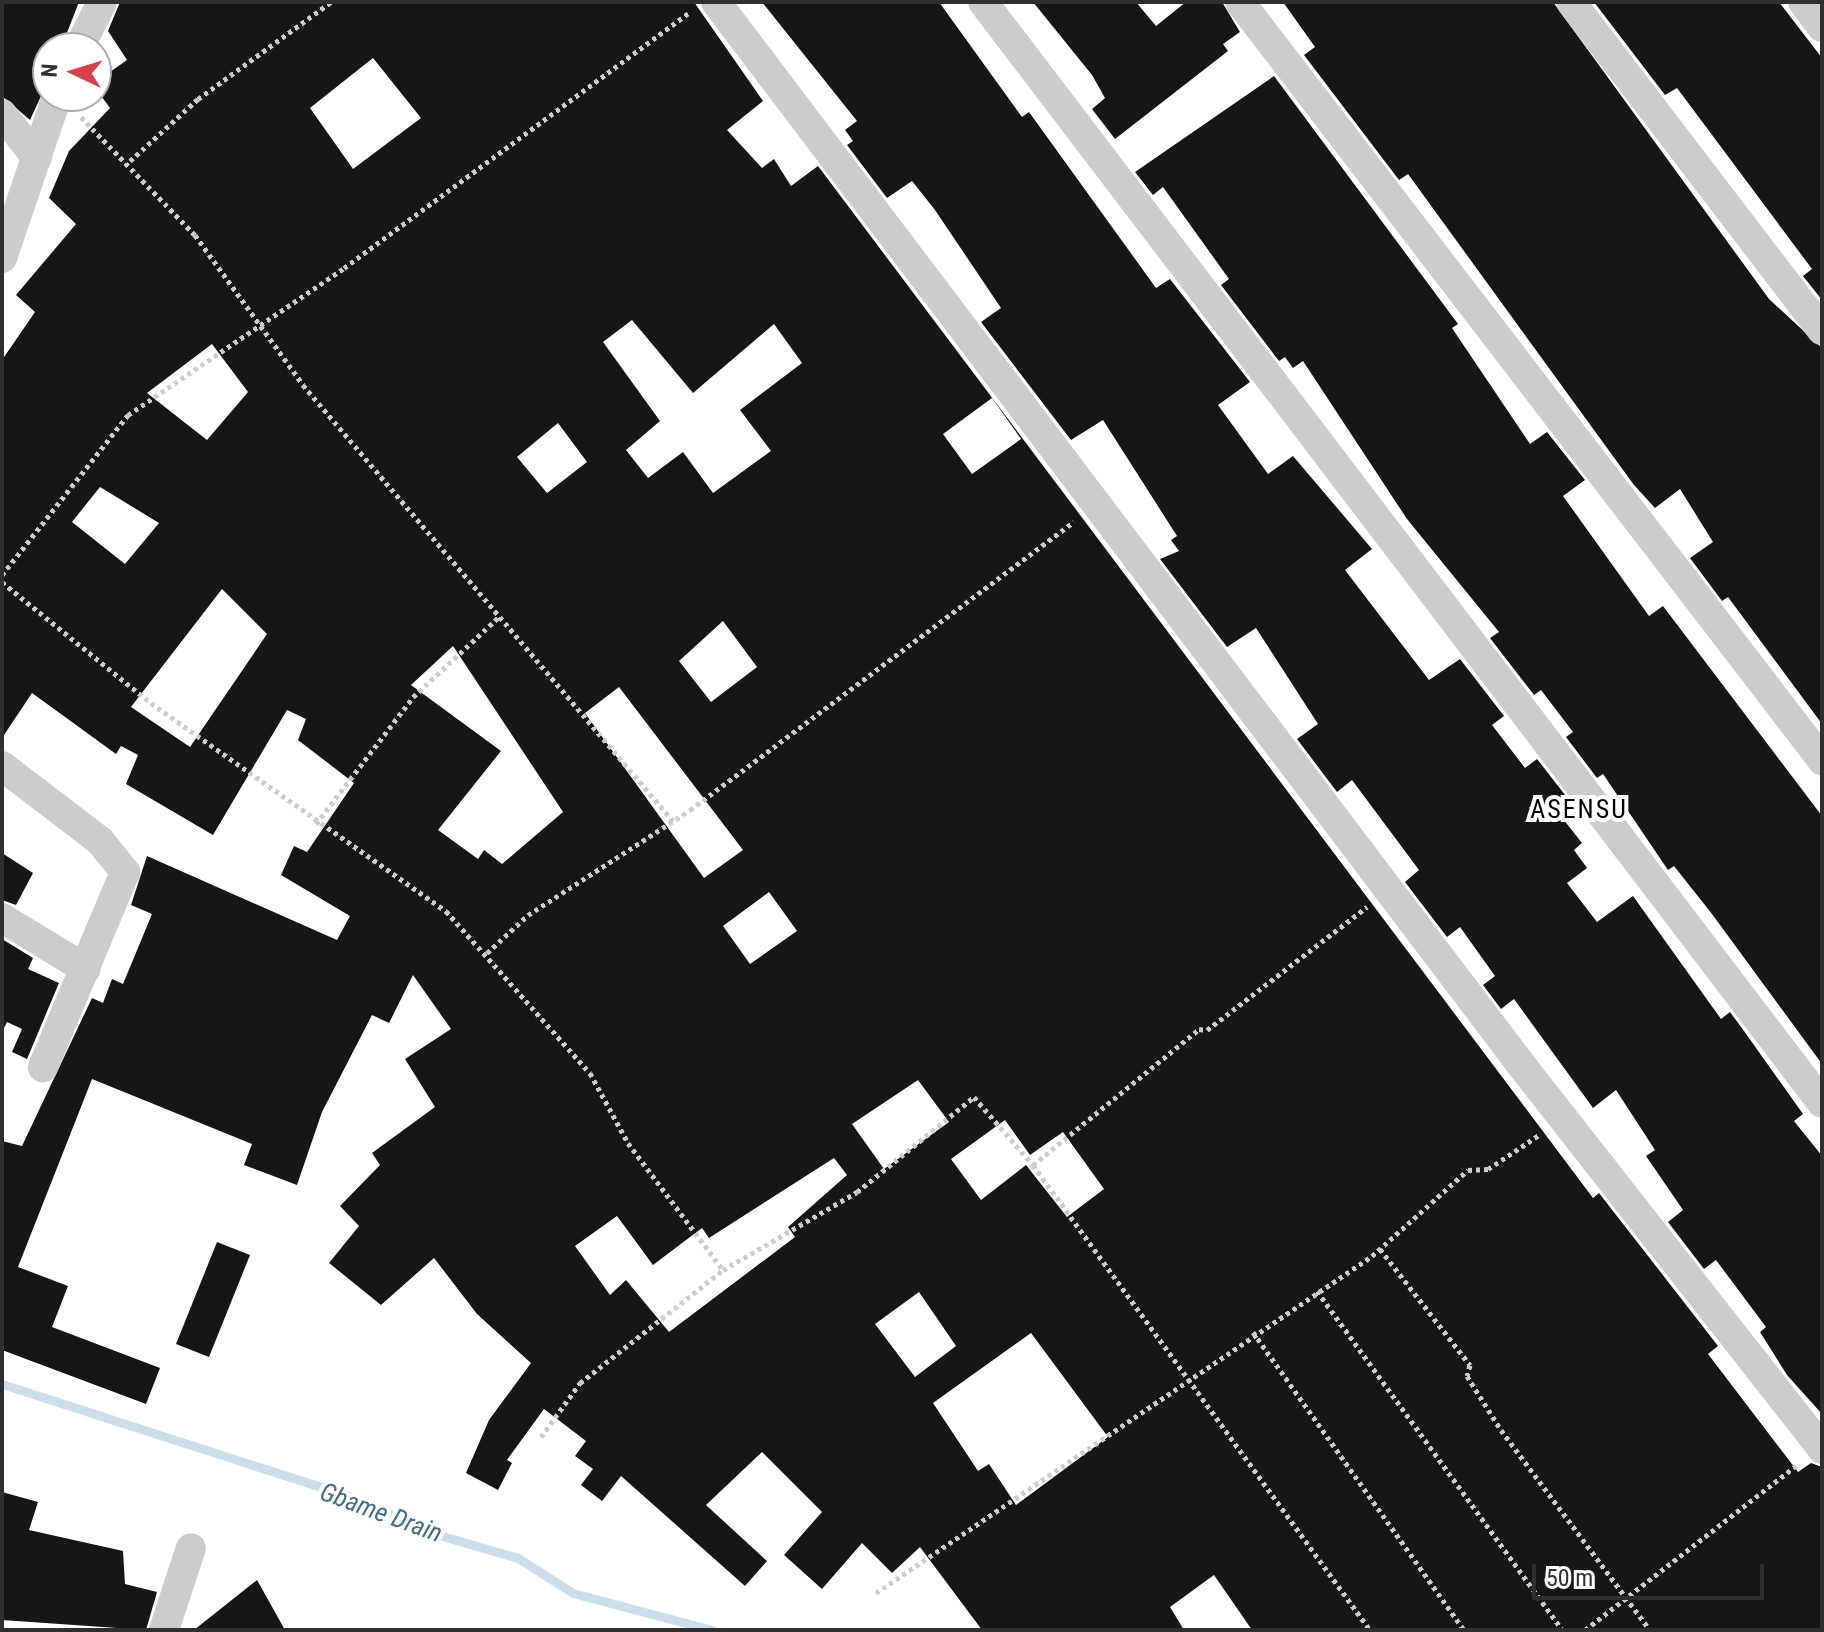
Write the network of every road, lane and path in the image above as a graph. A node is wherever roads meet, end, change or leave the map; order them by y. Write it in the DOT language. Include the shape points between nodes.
graph roads {
  1 [pos="102,2"];
  2 [pos="331,2"];
  3 [pos="704,2"];
  4 [pos="716,2"];
  5 [pos="983,2"];
  6 [pos="1240,2"];
  7 [pos="1571,2"];
  8 [pos="1803,2"];
  9 [pos="1822,27"];
  10 [pos="87,32"];
  11 [pos="52,112"];
  12 [pos="75,112"];
  13 [pos="2,114"];
  14 [pos="37,158"];
  15 [pos="130,161"];
  16 [pos="2,258"];
  17 [pos="255,322"];
  18 [pos="1822,330"];
  19 [pos="1098,503"];
  20 [pos="2,575"];
  21 [pos="2,582"];
  22 [pos="500,616"];
  23 [pos="1822,760"];
  24 [pos="2,766"];
  25 [pos="673,821"];
  26 [pos="316,824"];
  27 [pos="1389,890"];
  28 [pos="2,918"];
  29 [pos="487,953"];
  30 [pos="86,969"];
  31 [pos="43,1067"];
  32 [pos="1822,1103"];
  33 [pos="1563,1119"];
  34 [pos="1033,1165"];
  35 [pos="1380,1249"];
  36 [pos="723,1270"];
  37 [pos="1317,1291"];
  38 [pos="1253,1332"];
  39 [pos="1185,1377"];
  40 [pos="541,1437"];
  41 [pos="1822,1449"];
  42 [pos="191,1548"];
  43 [pos="876,1593"];
  44 [pos="1626,1599"];
  45 [pos="164,1630"];
  46 [pos="1370,1630"];
  47 [pos="1464,1630"];
  48 [pos="1562,1630"];
  49 [pos="1585,1630"];
  50 [pos="1650,1630"];
  1 -- 10 [label="street"];
  2 -- 15 [label="path" via="198,99"];
  3 -- 17 [label="path" via="344,268"];
  4 -- 19 [label="street"];
  5 -- 32 [label="street"];
  6 -- 23 [label="street"];
  7 -- 18 [label="street"];
  8 -- 9 [label="street"];
  11 -- 14 [label="street"];
  12 -- 15 [label="path"];
  13 -- 14 [label="street"];
  14 -- 16 [label="street"];
  15 -- 17 [label="path" via="195,235"];
  17 -- 20 [label="path" via="128,415"];
  17 -- 22 [label="path"];
  19 -- 25 [label="path"];
  19 -- 27 [label="street"];
  21 -- 26 [label="path"];
  22 -- 25 [label="path"];
  22 -- 26 [label="path" via="413,697"];
  24 -- 30 [label="street" via="122,860 125,872"];
  25 -- 29 [label="path" via="616,851"];
  26 -- 29 [label="path" via="446,911"];
  27 -- 33 [label="street"];
  27 -- 34 [label="path" via="1207,1030 1199,1029"];
  28 -- 30 [label="street"];
  29 -- 36 [label="path" via="590,1073 628,1143"];
  30 -- 31 [label="street"];
  33 -- 35 [label="path" via="1488,1169 1468,1170"];
  33 -- 41 [label="street"];
  34 -- 36 [label="path" via="974,1097 857,1192"];
  34 -- 39 [label="path"];
  35 -- 37 [label="path"];
  35 -- 44 [label="path" via="1470,1365 1467,1376 1501,1430"];
  36 -- 40 [label="path" via="580,1383"];
  37 -- 38 [label="path"];
  37 -- 48 [label="path"];
  38 -- 39 [label="path"];
  38 -- 47 [label="path"];
  39 -- 43 [label="path"];
  39 -- 46 [label="path"];
  41 -- 44 [label="path"];
  42 -- 45 [label="street"];
  44 -- 49 [label="path"];
  44 -- 50 [label="path"];
}
